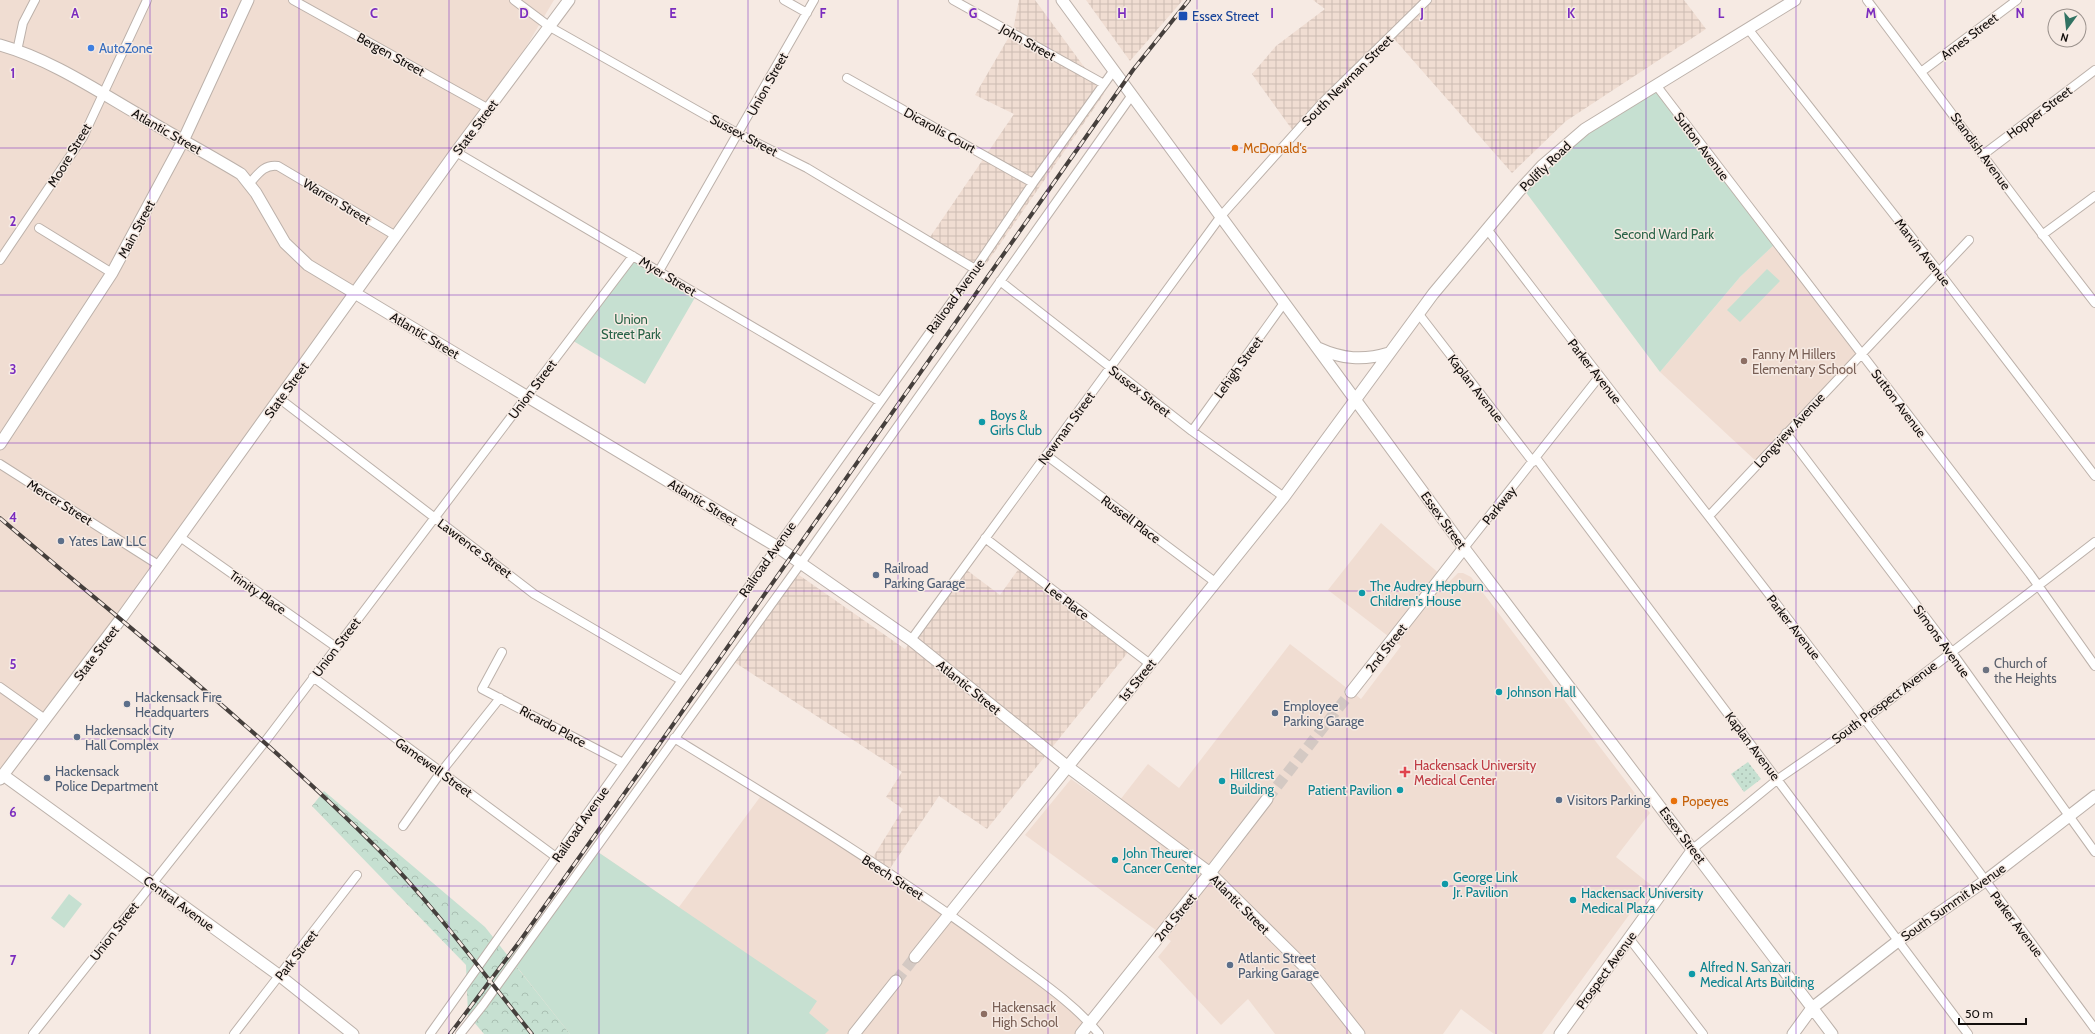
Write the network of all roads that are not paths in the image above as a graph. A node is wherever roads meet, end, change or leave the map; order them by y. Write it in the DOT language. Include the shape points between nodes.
graph roads {
  1 [pos="35,0"];
  2 [pos="147,0"];
  3 [pos="248,0"];
  4 [pos="293,0"];
  5 [pos="514,0"];
  6 [pos="569,0"];
  7 [pos="784,0"];
  8 [pos="814,0"];
  9 [pos="953,0"];
  10 [pos="1062,0"];
  11 [pos="1427,0"];
  12 [pos="1795,0"];
  13 [pos="1866,0"];
  14 [pos="2017,0"];
  15 [pos="807,13"];
  16 [pos="550,27"];
  17 [pos="1748,30"];
  18 [pos="6,48"];
  19 [pos="1114,70"];
  20 [pos="2095,70"];
  21 [pos="1921,72"];
  22 [pos="847,78"];
  23 [pos="1104,84"];
  24 [pos="1656,86"];
  25 [pos="102,93"];
  26 [pos="1132,95"];
  27 [pos="489,109"];
  28 [pos="739,134"];
  29 [pos="183,141"];
  30 [pos="456,152"];
  31 [pos="1984,154"];
  32 [pos="1033,183"];
  33 [pos="249,184"];
  34 [pos="2095,196"];
  35 [pos="1220,216"];
  36 [pos="39,228"];
  37 [pos="1487,229"];
  38 [pos="2042,235"];
  39 [pos="396,236"];
  40 [pos="1969,240"];
  41 [pos="633,256"];
  42 [pos="0,260"];
  43 [pos="975,269"];
  44 [pos="659,272"];
  45 [pos="1938,272"];
  46 [pos="112,273"];
  47 [pos="1000,281"];
  48 [pos="355,293"];
  49 [pos="1284,303"];
  50 [pos="2095,303"];
  51 [pos="1418,313"];
  52 [pos="1317,347"];
  53 [pos="1389,353"];
  54 [pos="1861,354"];
  55 [pos="1110,368"];
  56 [pos="1599,377"];
  57 [pos="526,397"];
  58 [pos="1354,398"];
  59 [pos="280,399"];
  60 [pos="879,401"];
  61 [pos="1192,431"];
  62 [pos="1786,433"];
  63 [pos="0,444"];
  64 [pos="1046,455"];
  65 [pos="1535,460"];
  66 [pos="0,464"];
  67 [pos="2095,476"];
  68 [pos="1284,497"];
  69 [pos="1709,516"];
  70 [pos="434,517"];
  71 [pos="180,537"];
  72 [pos="985,538"];
  73 [pos="2095,542"];
  74 [pos="776,546"];
  75 [pos="1464,548"];
  76 [pos="801,563"];
  77 [pos="160,566"];
  78 [pos="1215,582"];
  79 [pos="2038,585"];
  80 [pos="911,640"];
  81 [pos="336,647"];
  82 [pos="1951,651"];
  83 [pos="502,652"];
  84 [pos="1150,664"];
  85 [pos="2095,666"];
  86 [pos="313,677"];
  87 [pos="681,680"];
  88 [pos="0,687"];
  89 [pos="1351,692"];
  90 [pos="500,698"];
  91 [pos="1865,719"];
  92 [pos="46,720"];
  93 [pos="674,738"];
  94 [pos="623,763"];
  95 [pos="1068,766"];
  96 [pos="441,772"];
  97 [pos="2,777"];
  98 [pos="1778,779"];
  99 [pos="2095,796"];
  100 [pos="1267,799"];
  101 [pos="2069,817"];
  102 [pos="403,826"];
  103 [pos="1694,848"];
  104 [pos="2095,852"];
  105 [pos="556,857"];
  106 [pos="1210,873"];
  107 [pos="358,875"];
  108 [pos="1985,881"];
  109 [pos="152,883"];
  110 [pos="950,914"];
  111 [pos="1629,938"];
  112 [pos="1898,940"];
  113 [pos="915,957"];
  114 [pos="280,976"];
  115 [pos="896,981"];
  116 [pos="1812,1008"];
  117 [pos="1090,1023"];
  118 [pos="2095,1029"];
  119 [pos="32,1034"];
  120 [pos="234,1034"];
  121 [pos="353,1034"];
  122 [pos="430,1034"];
  123 [pos="460,1034"];
  124 [pos="854,1034"];
  125 [pos="1081,1034"];
  126 [pos="1098,1034"];
  127 [pos="1359,1034"];
  128 [pos="1560,1034"];
  129 [pos="1703,1034"];
  130 [pos="1793,1034"];
  131 [pos="1832,1034"];
  132 [pos="1968,1034"];
  1 -- 18 [label="street"];
  2 -- 25 [label="street, Moore Street"];
  3 -- 29 [label="street, Main Street"];
  4 -- 27 [label="street, Bergen Street"];
  5 -- 16 [label="street, Sussex Street"];
  6 -- 16 [label="street, State Street"];
  7 -- 15 [label="street"];
  8 -- 15 [label="street, Union Street"];
  9 -- 23 [label="street, John Street"];
  10 -- 19 [label="street, Essex Street"];
  11 -- 35 [label="street, South Newman Street" via="1322,103"];
  12 -- 17 [label="street, Polifly Road"];
  13 -- 21 [label="street, Standish Avenue"];
  14 -- 21 [label="street, Ames Street"];
  15 -- 28 [label="street, Union Street"];
  16 -- 27 [label="street, State Street"];
  16 -- 28 [label="street, Sussex Street"];
  17 -- 24 [label="street, Polifly Road"];
  17 -- 45 [label="street, Marvin Avenue"];
  18 -- 25 [label="street, Atlantic Street" via="45,62"];
  19 -- 23 [label="street, Railroad Avenue"];
  19 -- 26 [label="street, Essex Street"];
  20 -- 31 [label="street, Hopper Street"];
  21 -- 31 [label="street, Standish Avenue"];
  22 -- 32 [label="street, Dicarolis Court"];
  23 -- 32 [label="street, Railroad Avenue"];
  24 -- 37 [label="street, Polifly Road" via="1585,129 1562,148 1522,187"];
  24 -- 54 [label="street, Sutton Avenue"];
  25 -- 29 [label="street, Atlantic Street"];
  25 -- 42 [label="street, Moore Street" via="83,137"];
  26 -- 35 [label="street, Essex Street"];
  26 -- 47 [label="street, Railroad Avenue"];
  27 -- 30 [label="street, State Street"];
  28 -- 43 [label="street, Sussex Street" via="807,168"];
  28 -- 44 [label="street, Union Street"];
  29 -- 33 [label="street, Atlantic Street" via="240,174"];
  29 -- 46 [label="street, Main Street"];
  30 -- 39 [label="street, State Street"];
  30 -- 41 [label="street, Myer Street"];
  31 -- 38 [label="street, Standish Avenue"];
  32 -- 43 [label="street, Railroad Avenue"];
  33 -- 39 [label="street, Warren Street" via="264,167 278,166"];
  33 -- 48 [label="street, Atlantic Street" via="279,234 295,254 308,265"];
  34 -- 38 [label="street"];
  35 -- 49 [label="street, Essex Street"];
  35 -- 55 [label="street, Newman Street"];
  36 -- 46 [label="street"];
  37 -- 51 [label="street, Polifly Road"];
  37 -- 56 [label="street, Parker Avenue"];
  38 -- 50 [label="street, Standish Avenue"];
  39 -- 48 [label="street, State Street"];
  40 -- 45 [label="street, Longview Avenue"];
  41 -- 44 [label="street, Myer Street"];
  41 -- 57 [label="street, Union Street"];
  43 -- 60 [label="street, Railroad Avenue"];
  44 -- 60 [label="street, Myer Street"];
  45 -- 54 [label="street, Longview Avenue"];
  45 -- 67 [label="street, Marvin Avenue"];
  46 -- 63 [label="street, Main Street"];
  47 -- 55 [label="street, Sussex Street"];
  47 -- 76 [label="street, Railroad Avenue"];
  48 -- 57 [label="street, Atlantic Street"];
  48 -- 59 [label="street, State Street"];
  49 -- 52 [label="street, Essex Street"];
  49 -- 61 [label="street, Lehigh Street"];
  51 -- 53 [label="street, Polifly Road"];
  51 -- 65 [label="street, Kaplan Avenue"];
  52 -- 53 [label="street" via="1352,359 1365,359"];
  52 -- 58 [label="street, Essex Street"];
  53 -- 58 [label="street, Polifly Road"];
  54 -- 62 [label="street, Longview Avenue"];
  54 -- 79 [label="street, Sutton Avenue"];
  55 -- 61 [label="street, Sussex Street"];
  55 -- 64 [label="street, Newman Street"];
  56 -- 65 [label="street, Parkway"];
  56 -- 69 [label="street, Parker Avenue"];
  57 -- 70 [label="street, Union Street"];
  57 -- 74 [label="street, Atlantic Street"];
  58 -- 68 [label="street, 1st Street"];
  58 -- 75 [label="street, Essex Street"];
  59 -- 70 [label="street, Lawrence Street"];
  59 -- 71 [label="street, State Street"];
  60 -- 74 [label="street, Railroad Avenue"];
  61 -- 68 [label="street, Sussex Street"];
  62 -- 69 [label="street, Longview Avenue"];
  62 -- 82 [label="street, Simons Avenue"];
  64 -- 72 [label="street, Newman Street"];
  64 -- 78 [label="street, Russell Place"];
  65 -- 75 [label="street, Parkway"];
  65 -- 98 [label="street, Kaplan Avenue"];
  66 -- 77 [label="street, Mercer Street"];
  68 -- 78 [label="street, 1st Street"];
  69 -- 91 [label="street, Parker Avenue"];
  70 -- 81 [label="street, Union Street"];
  70 -- 87 [label="street, Lawrence Street" via="534,594"];
  71 -- 77 [label="street, State Street"];
  71 -- 81 [label="street, Trinity Place"];
  72 -- 80 [label="street, Newman Street"];
  72 -- 84 [label="street, Lee Place"];
  73 -- 79 [label="street, South Prospect Avenue"];
  74 -- 76 [label="street, Atlantic Street"];
  74 -- 87 [label="street, Railroad Avenue"];
  75 -- 89 [label="street, 2nd Street"];
  75 -- 103 [label="street, Essex Street"];
  76 -- 80 [label="street, Atlantic Street"];
  76 -- 93 [label="street, Railroad Avenue"];
  77 -- 92 [label="street, State Street"];
  78 -- 84 [label="street, 1st Street"];
  79 -- 82 [label="street, South Prospect Avenue"];
  79 -- 85 [label="street, Sutton Avenue"];
  80 -- 95 [label="street, Atlantic Street"];
  81 -- 86 [label="street, Union Street"];
  82 -- 91 [label="street, South Prospect Avenue"];
  82 -- 101 [label="street, Simons Avenue"];
  83 -- 90 [label="street, Ricardo Place" via="482,689"];
  84 -- 95 [label="street, 1st Street"];
  86 -- 96 [label="street, Gamewell Street"];
  86 -- 109 [label="street, Union Street" via="264,743"];
  87 -- 94 [label="street, Railroad Avenue"];
  88 -- 92 [label="street"];
  90 -- 94 [label="street, Ricardo Place"];
  90 -- 96 [label="street"];
  91 -- 98 [label="street, South Prospect Avenue"];
  91 -- 108 [label="street, Parker Avenue"];
  92 -- 97 [label="street, State Street"];
  93 -- 110 [label="street, Beech Street"];
  93 -- 123 [label="street, Railroad Avenue"];
  94 -- 105 [label="street, Railroad Avenue"];
  95 -- 106 [label="street, Atlantic Street"];
  95 -- 110 [label="street, 1st Street"];
  96 -- 102 [label="street"];
  96 -- 105 [label="street, Gamewell Street"];
  97 -- 109 [label="street, Central Avenue"];
  98 -- 103 [label="street, South Prospect Avenue"];
  98 -- 112 [label="street, Kaplan Avenue"];
  99 -- 101 [label="street, South Summit Avenue"];
  100 -- 106 [label="street, 2nd Street"];
  101 -- 104 [label="street, Simons Avenue"];
  101 -- 108 [label="street, South Summit Avenue"];
  103 -- 111 [label="street, Prospect Avenue"];
  103 -- 116 [label="street, Essex Street"];
  105 -- 122 [label="street, Railroad Avenue"];
  106 -- 117 [label="street, 2nd Street"];
  106 -- 127 [label="street, Atlantic Street" via="1310,972"];
  107 -- 114 [label="street, Park Street"];
  108 -- 112 [label="street, South Summit Avenue"];
  108 -- 118 [label="street, Parker Avenue"];
  109 -- 114 [label="street, Central Avenue"];
  109 -- 119 [label="street, Union Street"];
  110 -- 113 [label="street, 1st Street"];
  110 -- 117 [label="street, Beech Street"];
  111 -- 128 [label="street, Prospect Avenue"];
  111 -- 129 [label="street"];
  112 -- 116 [label="street, South Summit Avenue"];
  112 -- 132 [label="street, Kaplan Avenue"];
  114 -- 120 [label="street, Park Street"];
  114 -- 121 [label="street, Central Avenue"];
  115 -- 124 [label="street"];
  116 -- 130 [label="street, South Summit Avenue"];
  116 -- 131 [label="street, Essex Street"];
  117 -- 125 [label="street, 2nd Street"];
  117 -- 126 [label="street, Beech Street"];
}
